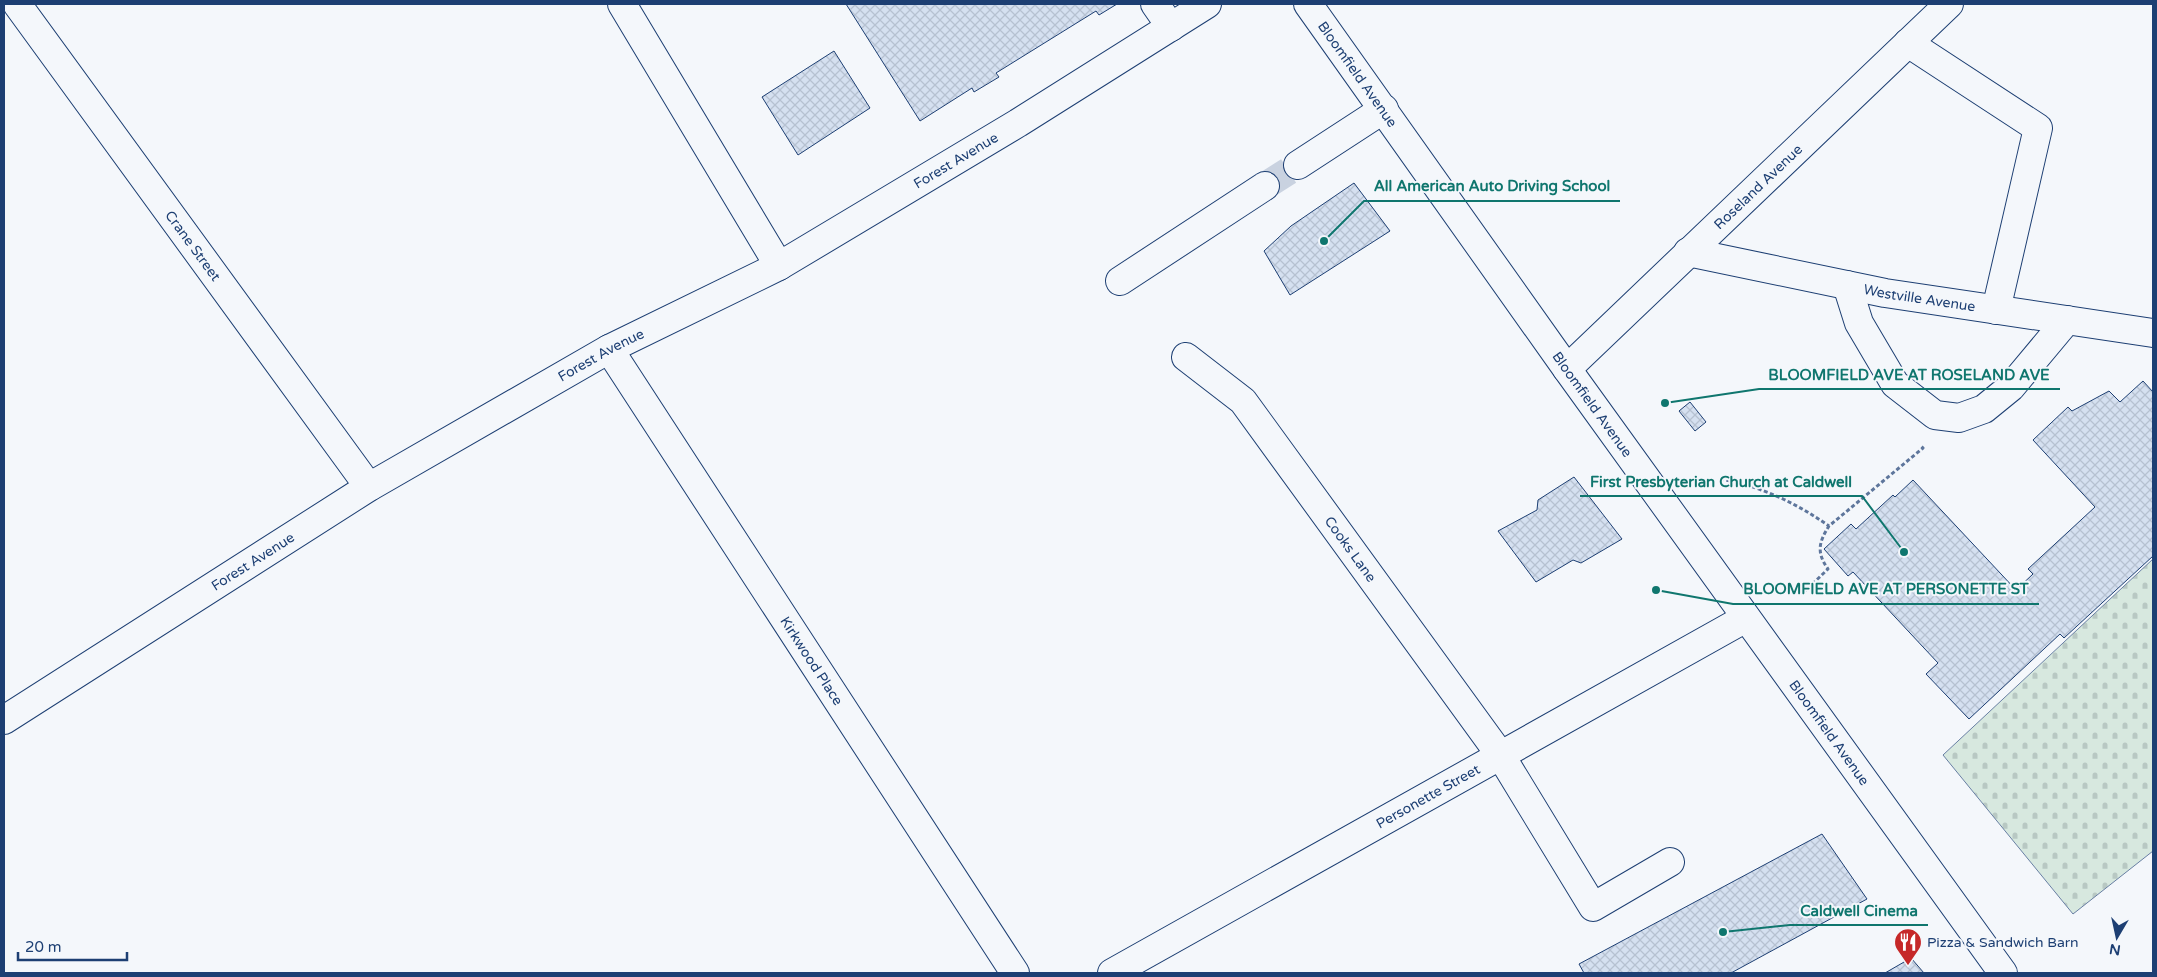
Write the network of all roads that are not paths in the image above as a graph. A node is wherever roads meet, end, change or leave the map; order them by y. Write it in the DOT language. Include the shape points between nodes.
graph roads {
  1 [pos="17,4"];
  2 [pos="622,4"];
  3 [pos="1155,4"];
  4 [pos="1207,4"];
  5 [pos="1308,4"];
  6 [pos="1949,4"];
  7 [pos="1171,27"];
  8 [pos="1908,43"];
  9 [pos="1384,109"];
  10 [pos="1298,165"];
  11 [pos="1265,186"];
  12 [pos="1688,252"];
  13 [pos="779,266"];
  14 [pos="1120,281"];
  15 [pos="1847,285"];
  16 [pos="1996,310"];
  17 [pos="2068,320"];
  18 [pos="2153,333"];
  19 [pos="609,349"];
  20 [pos="1186,357"];
  21 [pos="1567,369"];
  22 [pos="369,487"];
  23 [pos="1746,618"];
  24 [pos="4,720"];
  25 [pos="1501,756"];
  26 [pos="1670,862"];
  27 [pos="1015,973"];
  28 [pos="1112,973"];
  29 [pos="2003,973"];
  1 -- 22 [label="street, Crane Street"];
  2 -- 13 [label="street"];
  3 -- 7 [label="street"];
  4 -- 7 [label="street, Forest Avenue"];
  5 -- 9 [label="street, Bloomfield Avenue"];
  6 -- 8 [label="street, Roseland Avenue"];
  7 -- 13 [label="street, Forest Avenue"];
  8 -- 12 [label="street, Roseland Avenue"];
  8 -- 16 [label="street" via="2038,128"];
  9 -- 10 [label="street"];
  9 -- 21 [label="street, Bloomfield Avenue"];
  11 -- 14 [label="street"];
  12 -- 15 [label="street, Westville Avenue"];
  12 -- 21 [label="street, Roseland Avenue"];
  13 -- 19 [label="street, Forest Avenue"];
  15 -- 16 [label="street, Westville Avenue"];
  15 -- 17 [label="street" via="1859,323 1895,384 1935,415 1959,418 1984,409 2011,387"];
  16 -- 17 [label="street, Westville Avenue"];
  17 -- 18 [label="street, Westville Avenue"];
  19 -- 22 [label="street, Forest Avenue"];
  19 -- 27 [label="street, Kirkwood Place"];
  20 -- 25 [label="street, Cooks Lane" via="1243,401"];
  21 -- 23 [label="street, Bloomfield Avenue"];
  22 -- 24 [label="street, Forest Avenue"];
  23 -- 25 [label="street, Personette Street"];
  23 -- 29 [label="street, Bloomfield Avenue"];
  25 -- 26 [label="street, Cooks Lane" via="1593,907"];
  25 -- 28 [label="street, Personette Street"];
}
